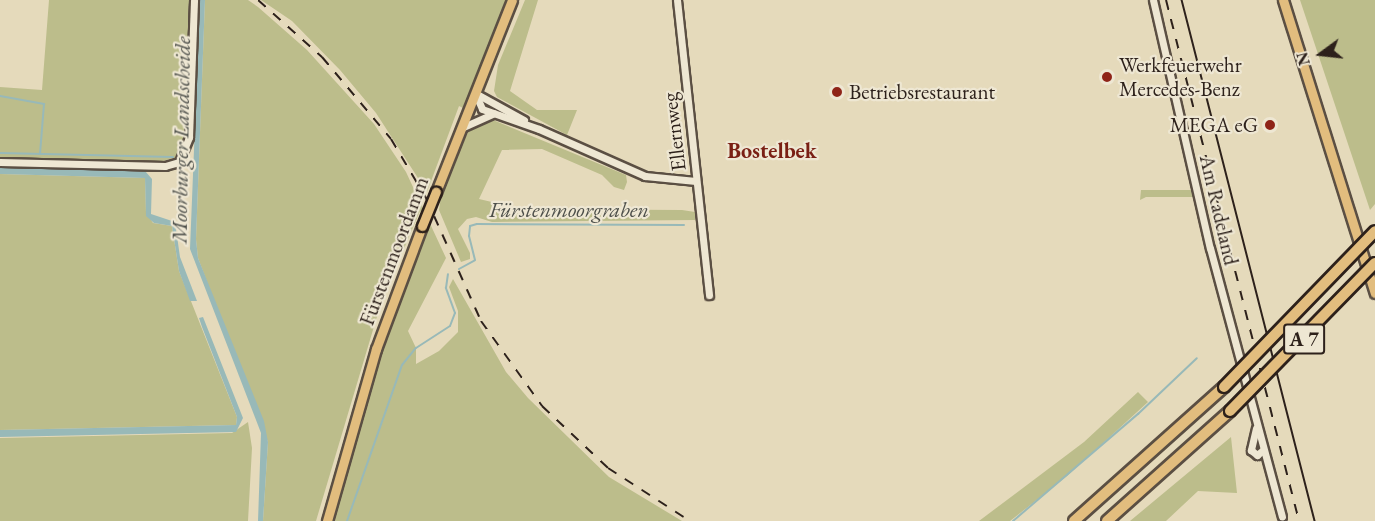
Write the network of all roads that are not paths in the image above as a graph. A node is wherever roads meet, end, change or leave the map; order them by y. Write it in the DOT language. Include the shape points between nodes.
graph roads {
  1 [pos="194,0"];
  2 [pos="512,0"];
  3 [pos="676,0"];
  4 [pos="1153,0"];
  5 [pos="1283,0"];
  6 [pos="475,93"];
  7 [pos="495,113"];
  8 [pos="461,129"];
  9 [pos="539,129"];
  10 [pos="0,162"];
  11 [pos="696,181"];
  12 [pos="1375,231"];
  13 [pos="1375,263"];
  14 [pos="1375,293"];
  15 [pos="710,295"];
  16 [pos="1257,426"];
  17 [pos="1263,450"];
  18 [pos="1282,517"];
  19 [pos="327,521"];
  20 [pos="1074,521"];
  21 [pos="1107,521"];
  1 -- 10 [label="street" via="189,136 185,154 177,163"];
  2 -- 6 [label="main road, Fürstenmoordamm"];
  3 -- 11 [label="street, Ellernweg"];
  4 -- 16 [label="street, Am Radeland" via="1210,248"];
  5 -- 14 [label="main road"];
  6 -- 7 [label="street" via="480,107"];
  6 -- 8 [label="main road, Fürstenmoordamm"];
  6 -- 9 [label="street"];
  7 -- 8 [label="street"];
  7 -- 9 [label="street"];
  8 -- 19 [label="main road, Fürstenmoordamm, bridge" via="376,349"];
  9 -- 11 [label="street" via="645,176"];
  11 -- 15 [label="street, Ellernweg"];
  12 -- 20 [label="highway, A 7, bridge" via="1224,387"];
  13 -- 21 [label="highway, A 7, bridge" via="1230,411"];
  16 -- 17 [label="street, Am Radeland"];
  16 -- 17 [label="street, Am Radeland" via="1251,450 1257,454"];
  17 -- 18 [label="street"];
}
